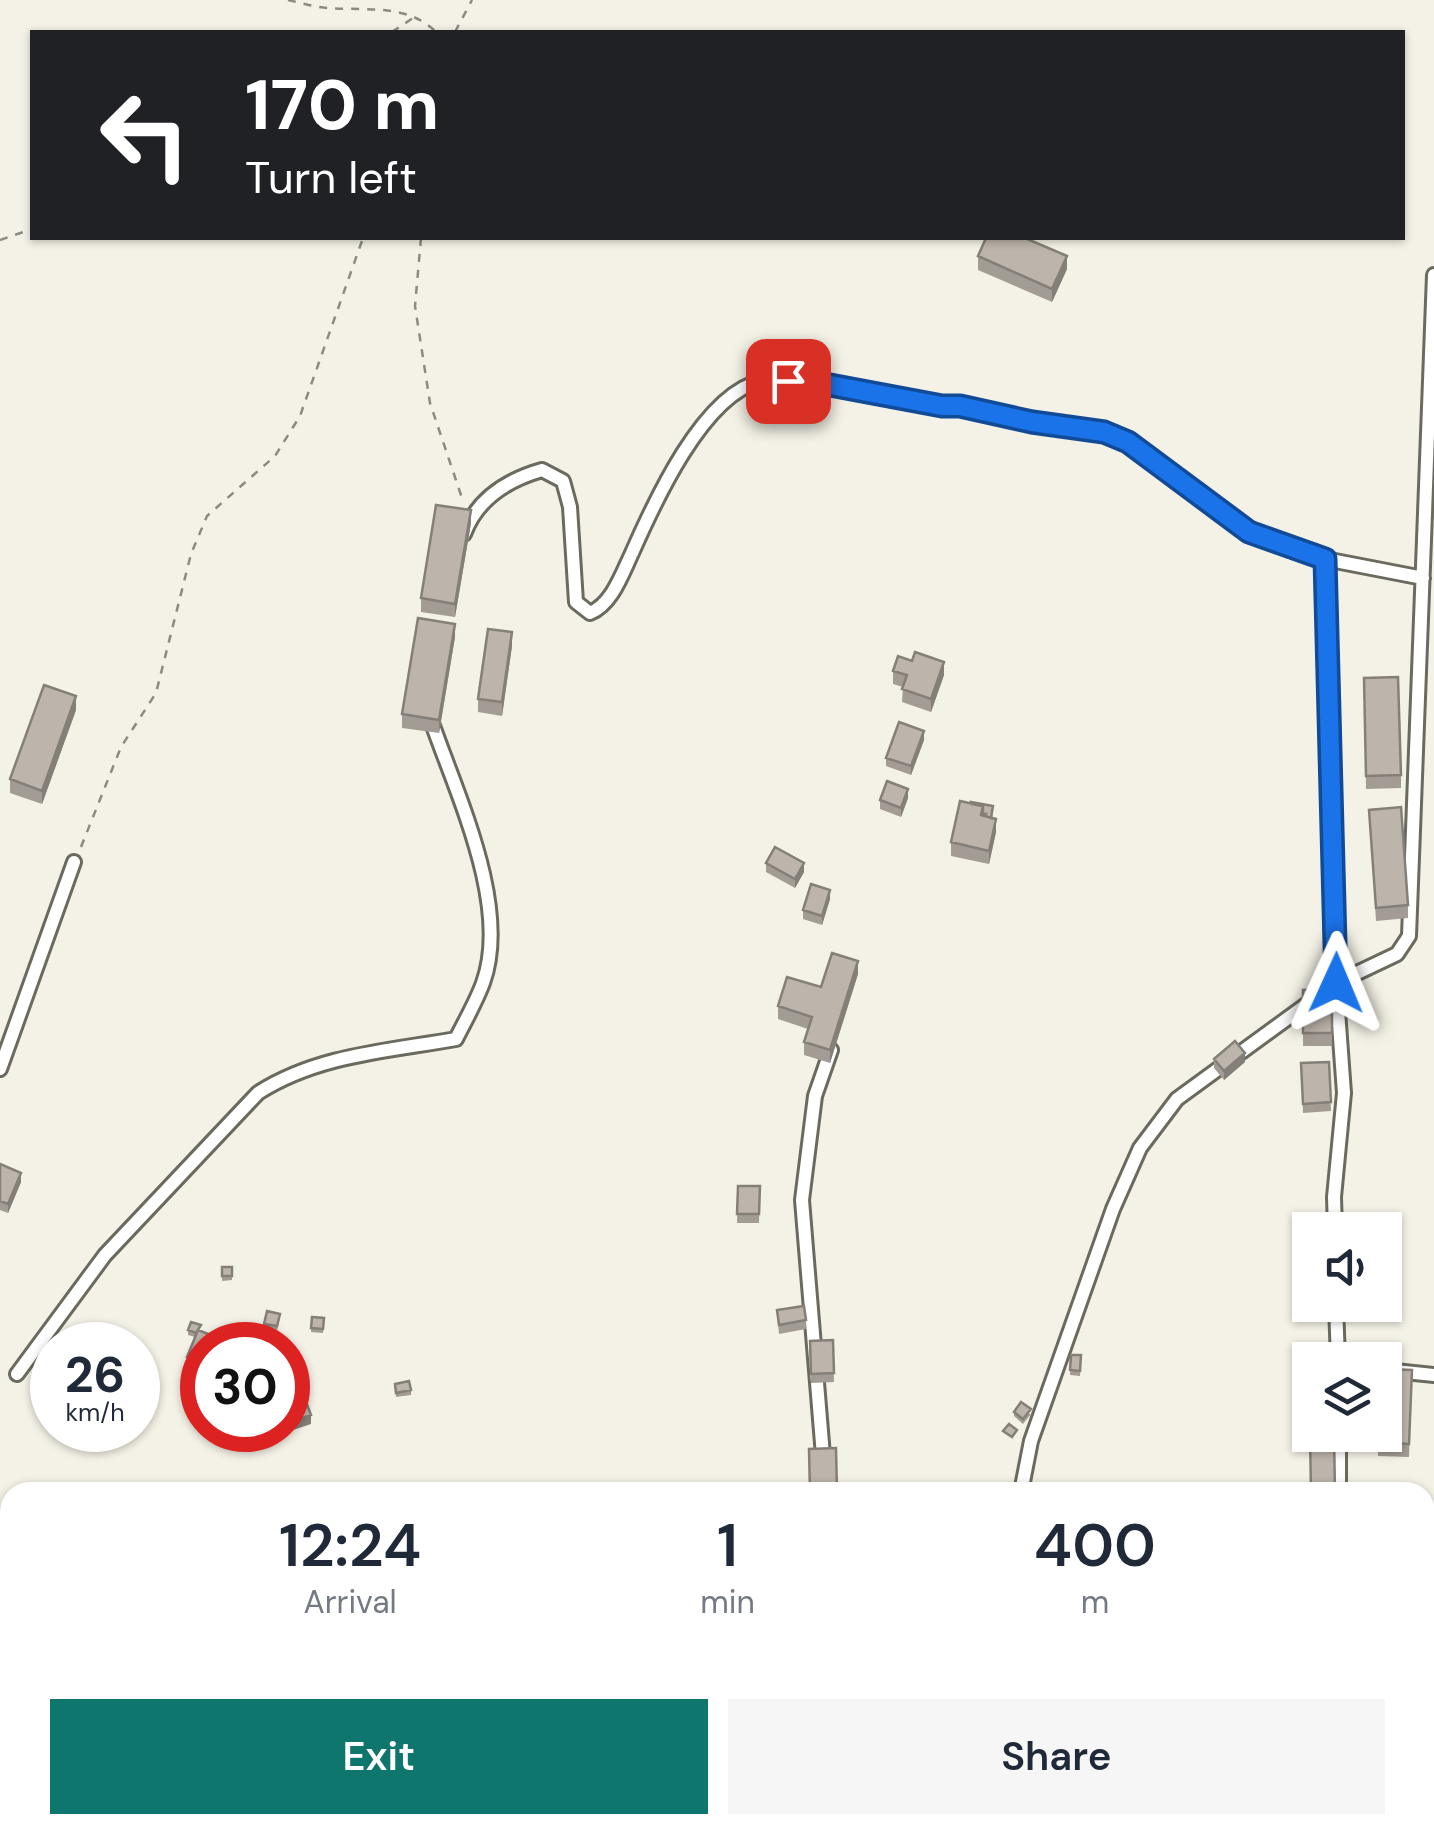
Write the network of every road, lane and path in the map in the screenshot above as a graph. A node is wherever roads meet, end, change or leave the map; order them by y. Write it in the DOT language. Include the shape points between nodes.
graph roads {
  1 [pos="288,0"];
  2 [pos="472,0"];
  3 [pos="414,17"];
  4 [pos="395,30"];
  5 [pos="434,30"];
  6 [pos="456,30"];
  7 [pos="30,229"];
  8 [pos="0,240"];
  9 [pos="361,240"];
  10 [pos="421,240"];
  11 [pos="1434,275"];
  12 [pos="471,520"];
  13 [pos="461,547"];
  14 [pos="1325,559"];
  15 [pos="1423,578"];
  16 [pos="430,702"];
  17 [pos="74,862"];
  18 [pos="1336,983"];
  19 [pos="838,1030"];
  20 [pos="0,1070"];
  21 [pos="1334,1212"];
  22 [pos="1402,1372"];
  23 [pos="18,1374"];
  24 [pos="1434,1375"];
  25 [pos="1338,1452"];
  26 [pos="825,1482"];
  27 [pos="1023,1482"];
  28 [pos="1339,1482"];
  1 -- 3 [label="path"];
  2 -- 6 [label="path"];
  3 -- 4 [label="path"];
  3 -- 5 [label="path"];
  7 -- 8 [label="path"];
  9 -- 17 [label="path" via="300,416 275,456 208,516 191,554 156,693 120,746"];
  10 -- 12 [label="path" via="415,306 430,403"];
  11 -- 15 [label="street"];
  12 -- 13 [label="street"];
  12 -- 14 [label="street" via="484,500 517,477 542,470 563,480 576,602 590,614 620,580 666,477 738,390 762,380 814,382 1104,432 1128,442 1249,532"];
  14 -- 15 [label="street"];
  14 -- 18 [label="street"];
  15 -- 18 [label="street" via="1410,936 1397,954"];
  16 -- 23 [label="street" via="490,913 484,981 456,1039 314,1064 258,1093 105,1255"];
  17 -- 20 [label="street"];
  18 -- 21 [label="street" via="1344,1093"];
  18 -- 27 [label="street" via="1177,1099 1140,1148 1031,1441"];
  19 -- 26 [label="street" via="815,1096 802,1200"];
  22 -- 24 [label="street"];
  25 -- 28 [label="street"];
}
